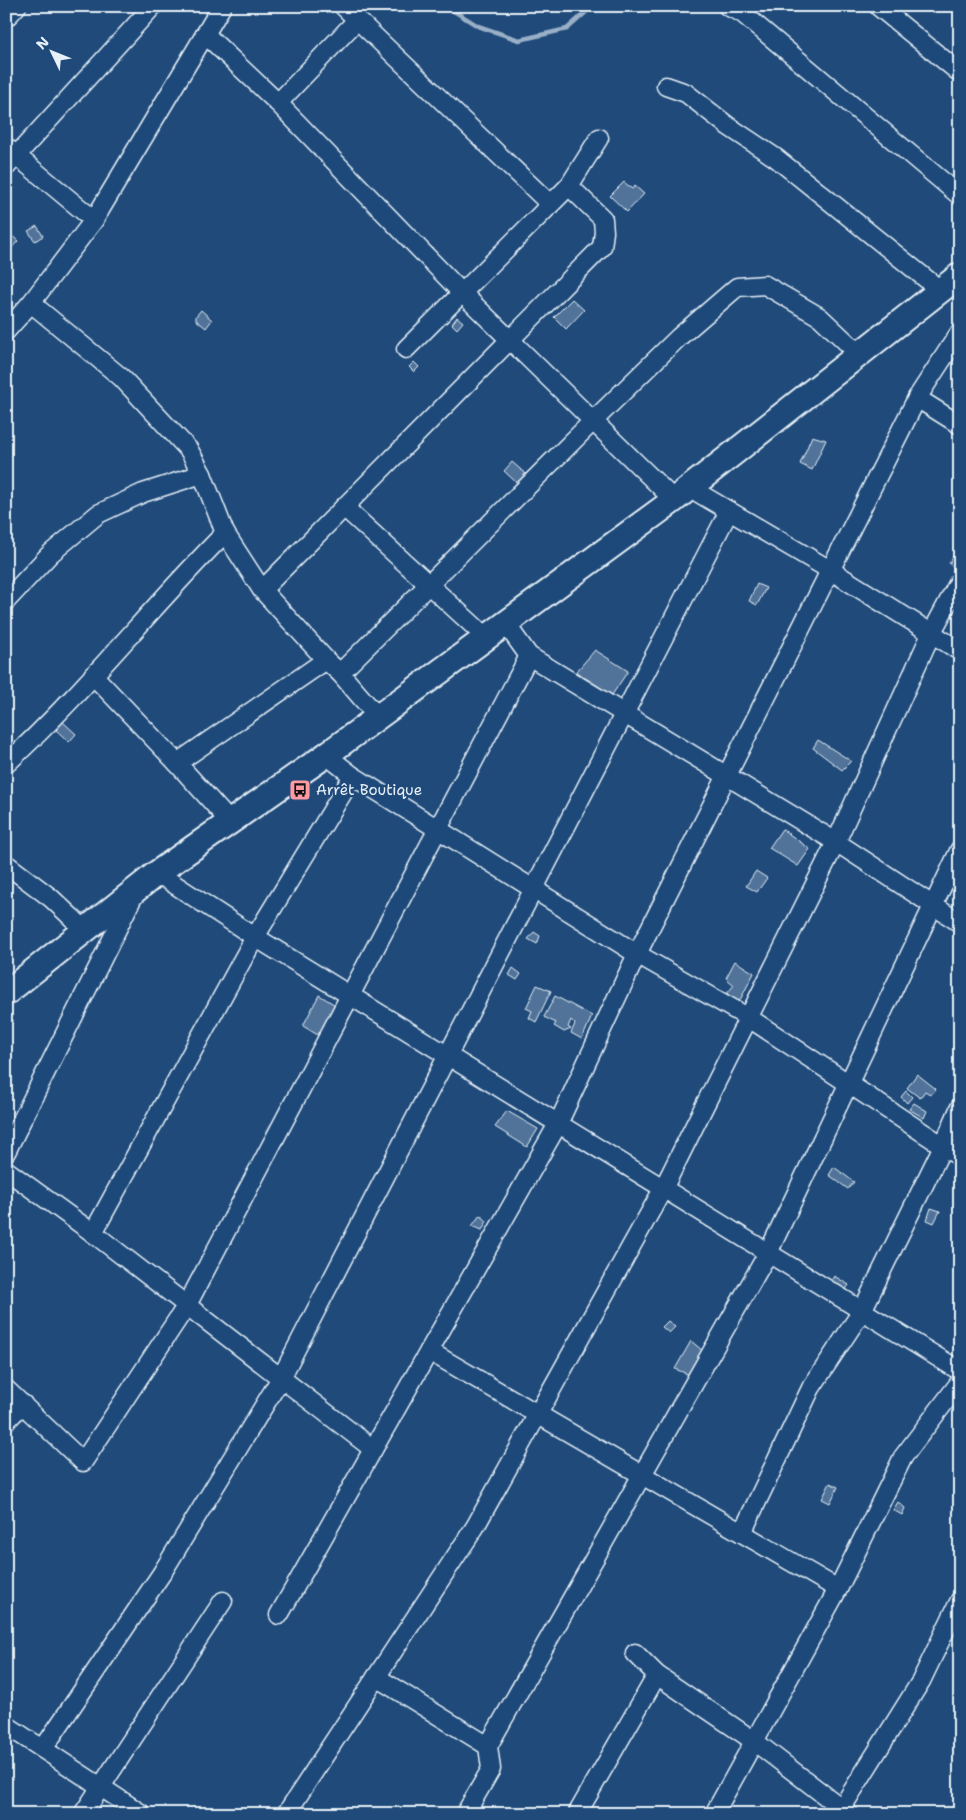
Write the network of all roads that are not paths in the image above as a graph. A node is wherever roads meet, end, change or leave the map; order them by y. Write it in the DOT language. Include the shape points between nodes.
graph roads {
  1 [pos="17,6"];
  2 [pos="153,6"];
  3 [pos="222,6"];
  4 [pos="343,6"];
  5 [pos="727,6"];
  6 [pos="878,6"];
  7 [pos="6,18"];
  8 [pos="357,20"];
  9 [pos="206,34"];
  10 [pos="960,73"];
  11 [pos="666,86"];
  12 [pos="278,103"];
  13 [pos="599,138"];
  14 [pos="10,157"];
  15 [pos="569,186"];
  16 [pos="960,196"];
  17 [pos="550,204"];
  18 [pos="94,220"];
  19 [pos="954,283"];
  20 [pos="462,293"];
  21 [pos="31,303"];
  22 [pos="6,330"];
  23 [pos="960,332"];
  24 [pos="510,340"];
  25 [pos="406,349"];
  26 [pos="859,354"];
  27 [pos="917,398"];
  28 [pos="592,421"];
  29 [pos="960,425"];
  30 [pos="202,474"];
  31 [pos="682,494"];
  32 [pos="344,506"];
  33 [pos="729,510"];
  34 [pos="225,533"];
  35 [pos="830,570"];
  36 [pos="960,580"];
  37 [pos="429,585"];
  38 [pos="262,590"];
  39 [pos="6,601"];
  40 [pos="506,624"];
  41 [pos="931,634"];
  42 [pos="487,638"];
  43 [pos="960,651"];
  44 [pos="529,656"];
  45 [pos="326,660"];
  46 [pos="340,673"];
  47 [pos="94,675"];
  48 [pos="624,714"];
  49 [pos="377,716"];
  50 [pos="326,755"];
  51 [pos="177,763"];
  52 [pos="6,764"];
  53 [pos="353,776"];
  54 [pos="727,776"];
  55 [pos="230,822"];
  56 [pos="438,829"];
  57 [pos="836,842"];
  58 [pos="960,849"];
  59 [pos="6,864"];
  60 [pos="158,873"];
  61 [pos="534,889"];
  62 [pos="137,890"];
  63 [pos="933,905"];
  64 [pos="960,923"];
  65 [pos="85,930"];
  66 [pos="255,937"];
  67 [pos="637,954"];
  68 [pos="6,993"];
  69 [pos="350,995"];
  70 [pos="749,1018"];
  71 [pos="448,1056"];
  72 [pos="849,1084"];
  73 [pos="960,1107"];
  74 [pos="558,1124"];
  75 [pos="943,1146"];
  76 [pos="6,1152"];
  77 [pos="960,1157"];
  78 [pos="6,1170"];
  79 [pos="664,1189"];
  80 [pos="93,1233"];
  81 [pos="768,1253"];
  82 [pos="187,1306"];
  83 [pos="862,1311"];
  84 [pos="428,1352"];
  85 [pos="960,1371"];
  86 [pos="281,1378"];
  87 [pos="960,1382"];
  88 [pos="6,1389"];
  89 [pos="23,1404"];
  90 [pos="538,1415"];
  91 [pos="6,1422"];
  92 [pos="373,1449"];
  93 [pos="642,1475"];
  94 [pos="742,1533"];
  95 [pos="838,1589"];
  96 [pos="223,1600"];
  97 [pos="960,1600"];
  98 [pos="279,1615"];
  99 [pos="635,1653"];
  100 [pos="657,1675"];
  101 [pos="376,1677"];
  102 [pos="6,1725"];
  103 [pos="754,1741"];
  104 [pos="488,1746"];
  105 [pos="43,1749"];
  106 [pos="101,1787"];
  107 [pos="843,1812"];
  108 [pos="83,1814"];
  109 [pos="142,1814"];
  110 [pos="286,1814"];
  111 [pos="465,1814"];
  112 [pos="578,1814"];
  113 [pos="714,1814"];
  1 -- 7 [label="street"];
  2 -- 14 [label="street"];
  3 -- 9 [label="street"];
  4 -- 8 [label="street"];
  5 -- 16 [label="street" via="742,13"];
  6 -- 10 [label="street"];
  8 -- 12 [label="street"];
  8 -- 17 [label="street"];
  9 -- 12 [label="street"];
  9 -- 18 [label="street"];
  11 -- 19 [label="street" via="686,93 728,126"];
  12 -- 20 [label="street"];
  13 -- 15 [label="street"];
  14 -- 18 [label="street"];
  15 -- 17 [label="street"];
  15 -- 24 [label="street" via="602,218 602,247"];
  17 -- 20 [label="street"];
  18 -- 21 [label="street"];
  19 -- 26 [label="main road"];
  20 -- 24 [label="street"];
  20 -- 25 [label="street"];
  21 -- 22 [label="street"];
  21 -- 30 [label="street" via="122,378 189,450"];
  23 -- 27 [label="street"];
  24 -- 28 [label="street"];
  24 -- 32 [label="street"];
  26 -- 28 [label="street" via="820,317 765,285 737,287 679,337"];
  26 -- 31 [label="main road"];
  27 -- 29 [label="street"];
  27 -- 35 [label="street"];
  28 -- 31 [label="street"];
  28 -- 37 [label="street"];
  30 -- 34 [label="street"];
  30 -- 39 [label="street" via="142,493 98,514 50,554"];
  31 -- 33 [label="street"];
  31 -- 40 [label="main road"];
  32 -- 37 [label="street"];
  32 -- 38 [label="street"];
  33 -- 35 [label="street"];
  33 -- 48 [label="street"];
  34 -- 38 [label="street"];
  34 -- 47 [label="street" via="155,605"];
  35 -- 41 [label="street"];
  35 -- 54 [label="street"];
  36 -- 41 [label="street"];
  37 -- 42 [label="street"];
  37 -- 46 [label="street"];
  38 -- 45 [label="street"];
  40 -- 42 [label="main road"];
  40 -- 44 [label="street"];
  41 -- 43 [label="street"];
  41 -- 57 [label="street"];
  42 -- 49 [label="main road"];
  44 -- 48 [label="street"];
  44 -- 56 [label="street"];
  45 -- 46 [label="street"];
  45 -- 51 [label="street"];
  46 -- 49 [label="street"];
  47 -- 51 [label="street"];
  47 -- 52 [label="street"];
  48 -- 54 [label="street"];
  48 -- 61 [label="street"];
  49 -- 50 [label="main road"];
  50 -- 53 [label="street"];
  50 -- 55 [label="main road"];
  51 -- 55 [label="street"];
  53 -- 56 [label="street"];
  53 -- 66 [label="street"];
  54 -- 57 [label="street"];
  54 -- 67 [label="street"];
  55 -- 60 [label="main road"];
  56 -- 61 [label="street"];
  56 -- 69 [label="street"];
  57 -- 63 [label="street"];
  57 -- 70 [label="street"];
  58 -- 63 [label="street"];
  59 -- 65 [label="street" via="51,898"];
  60 -- 62 [label="main road"];
  60 -- 66 [label="street"];
  61 -- 67 [label="street"];
  61 -- 71 [label="street"];
  62 -- 65 [label="main road"];
  62 -- 76 [label="street"];
  63 -- 64 [label="street"];
  63 -- 72 [label="street"];
  65 -- 68 [label="main road"];
  66 -- 69 [label="street"];
  66 -- 80 [label="street"];
  67 -- 70 [label="street"];
  67 -- 74 [label="street"];
  69 -- 71 [label="street"];
  69 -- 82 [label="street"];
  70 -- 72 [label="street"];
  70 -- 79 [label="street"];
  71 -- 74 [label="street"];
  71 -- 86 [label="street"];
  72 -- 75 [label="street"];
  72 -- 81 [label="street"];
  73 -- 75 [label="street"];
  74 -- 79 [label="street"];
  74 -- 84 [label="street"];
  75 -- 77 [label="street"];
  75 -- 83 [label="street"];
  78 -- 80 [label="street"];
  79 -- 81 [label="street"];
  79 -- 90 [label="street"];
  80 -- 82 [label="street"];
  81 -- 83 [label="street"];
  81 -- 93 [label="street"];
  82 -- 86 [label="street"];
  82 -- 89 [label="street" via="83,1462"];
  83 -- 85 [label="street"];
  83 -- 94 [label="street" via="810,1388"];
  84 -- 90 [label="street"];
  84 -- 92 [label="street"];
  86 -- 92 [label="street"];
  86 -- 105 [label="street" via="162,1573"];
  87 -- 95 [label="street" via="903,1457"];
  88 -- 89 [label="street"];
  89 -- 91 [label="street"];
  90 -- 93 [label="street"];
  90 -- 101 [label="street" via="475,1527"];
  92 -- 98 [label="street"];
  93 -- 94 [label="street"];
  93 -- 104 [label="street"];
  94 -- 95 [label="street"];
  95 -- 103 [label="street"];
  96 -- 106 [label="street"];
  97 -- 107 [label="street" via="921,1681"];
  99 -- 100 [label="street"];
  100 -- 103 [label="street"];
  100 -- 112 [label="street"];
  101 -- 104 [label="street"];
  101 -- 110 [label="street"];
  102 -- 105 [label="street"];
  103 -- 107 [label="street"];
  103 -- 113 [label="street"];
  104 -- 111 [label="street" via="491,1769"];
  105 -- 106 [label="street"];
  106 -- 108 [label="street"];
  106 -- 109 [label="street"];
}
